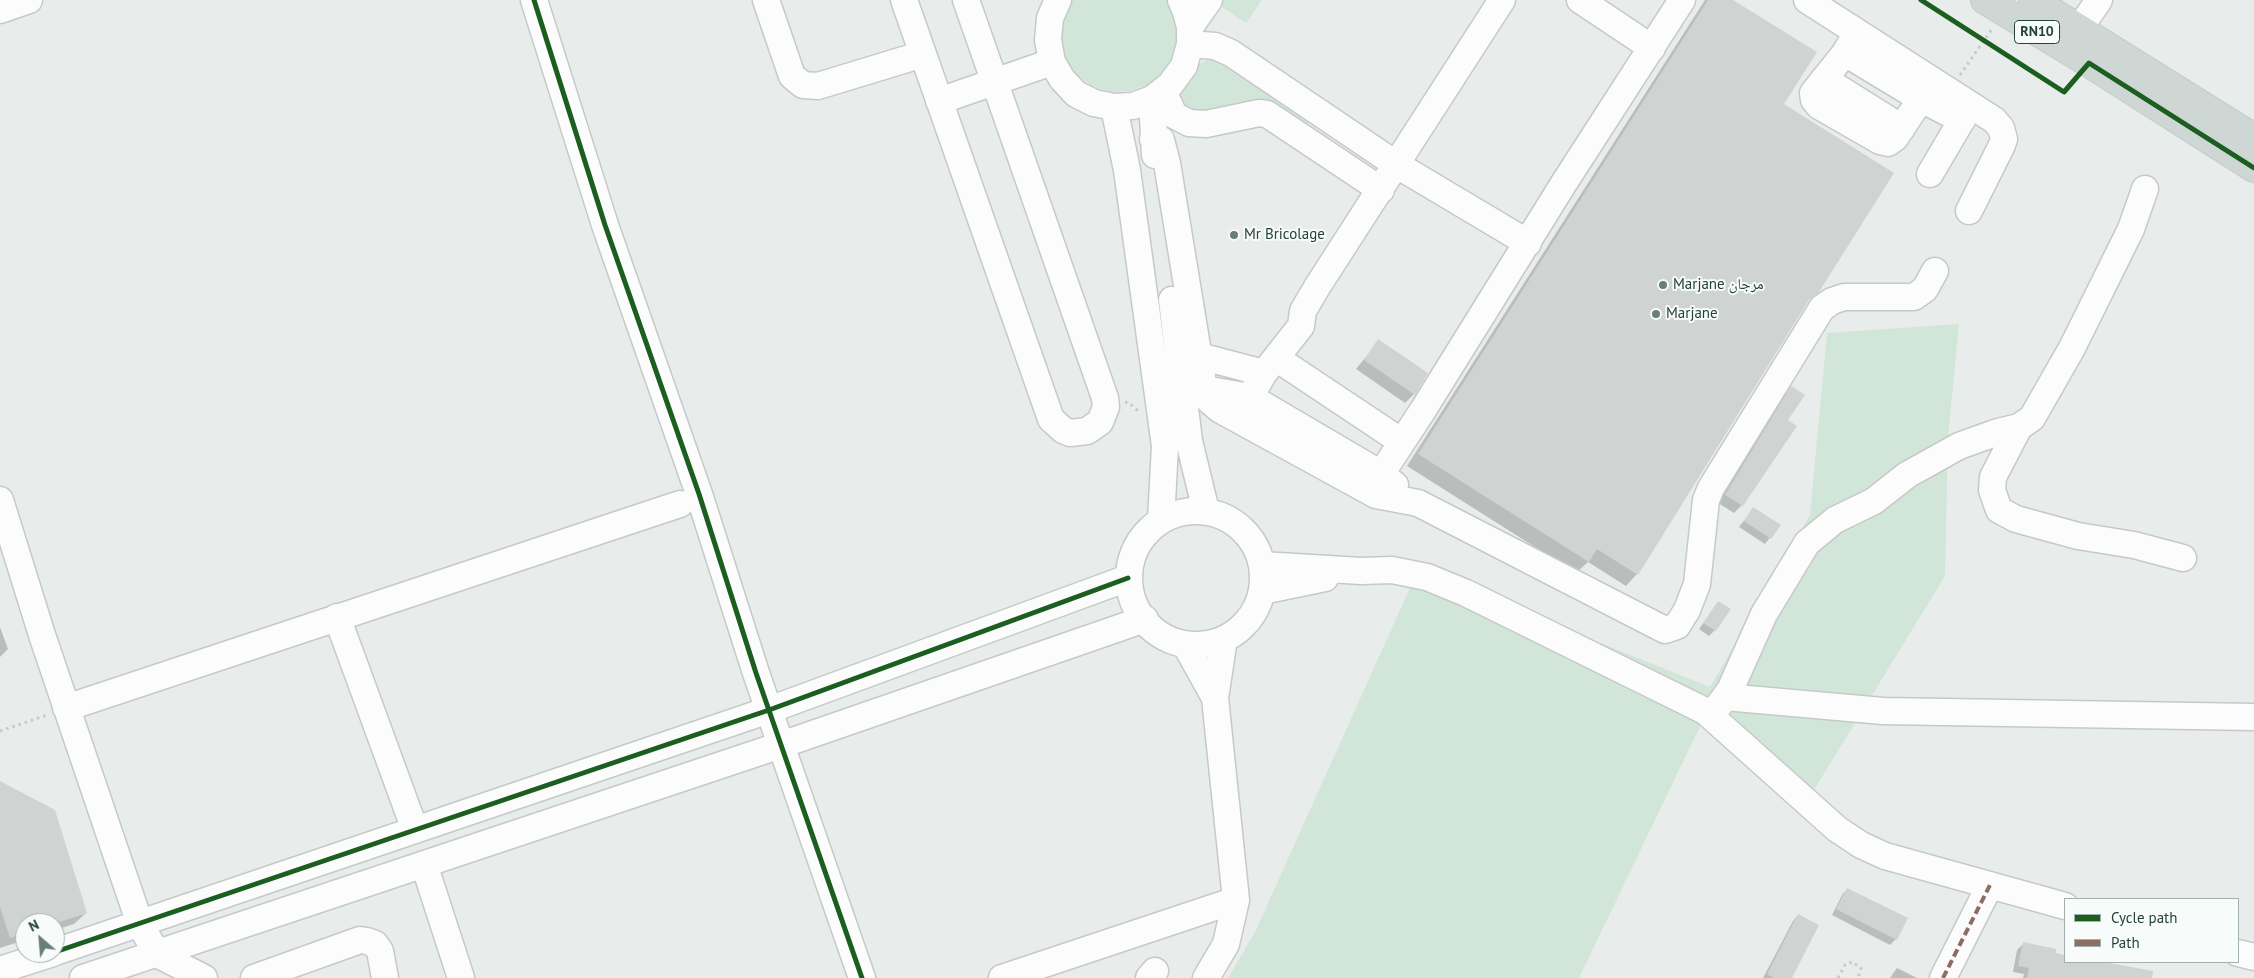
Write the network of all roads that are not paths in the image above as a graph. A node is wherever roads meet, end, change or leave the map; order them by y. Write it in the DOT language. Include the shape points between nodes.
graph roads {
  1 [pos="29,0"];
  2 [pos="534,0"];
  3 [pos="766,0"];
  4 [pos="904,0"];
  5 [pos="966,0"];
  6 [pos="1058,0"];
  7 [pos="1181,0"];
  8 [pos="1209,0"];
  9 [pos="1502,0"];
  10 [pos="1580,0"];
  11 [pos="1808,0"];
  12 [pos="2033,0"];
  13 [pos="2099,0"];
  14 [pos="1672,4"];
  15 [pos="1994,6"];
  16 [pos="0,10"];
  17 [pos="2079,29"];
  18 [pos="1190,35"];
  19 [pos="1851,43"];
  20 [pos="1652,48"];
  21 [pos="923,54"];
  22 [pos="1052,62"];
  23 [pos="1882,75"];
  24 [pos="995,82"];
  25 [pos="1934,91"];
  26 [pos="1157,95"];
  27 [pos="940,101"];
  28 [pos="1114,107"];
  29 [pos="1856,113"];
  30 [pos="1966,113"];
  31 [pos="1195,124"];
  32 [pos="2254,138"];
  33 [pos="1157,140"];
  34 [pos="1397,165"];
  35 [pos="2254,168"];
  36 [pos="1930,174"];
  37 [pos="2145,189"];
  38 [pos="1381,190"];
  39 [pos="1969,211"];
  40 [pos="1528,243"];
  41 [pos="1935,271"];
  42 [pos="1198,356"];
  43 [pos="1270,366"];
  44 [pos="1204,389"];
  45 [pos="1250,398"];
  46 [pos="2019,427"];
  47 [pos="1402,442"];
  48 [pos="1381,474"];
  49 [pos="0,500"];
  50 [pos="1418,503"];
  51 [pos="680,504"];
  52 [pos="1206,511"];
  53 [pos="1161,520"];
  54 [pos="2183,558"];
  55 [pos="1262,565"];
  56 [pos="1360,571"];
  57 [pos="1128,578"];
  58 [pos="1262,591"];
  59 [pos="337,617"];
  60 [pos="1145,619"];
  61 [pos="1224,639"];
  62 [pos="1185,644"];
  63 [pos="1215,698"];
  64 [pos="1718,706"];
  65 [pos="66,708"];
  66 [pos="769,710"];
  67 [pos="2254,717"];
  68 [pos="781,745"];
  69 [pos="415,830"];
  70 [pos="424,864"];
  71 [pos="1990,886"];
  72 [pos="1236,900"];
  73 [pos="2064,906"];
  74 [pos="140,924"];
  75 [pos="65,949"];
  76 [pos="2239,953"];
  77 [pos="157,954"];
  78 [pos="2254,957"];
  79 [pos="22,963"];
  80 [pos="0,970"];
  81 [pos="83,978"];
  82 [pos="204,978"];
  83 [pos="254,978"];
  84 [pos="385,978"];
  85 [pos="461,978"];
  86 [pos="862,978"];
  87 [pos="1002,978"];
  88 [pos="1206,978"];
  89 [pos="1943,978"];
  1 -- 16 [label="street"];
  2 -- 66 [label="street" via="605,224 699,494"];
  3 -- 21 [label="street" via="792,76 803,85 818,86"];
  4 -- 21 [label="street"];
  5 -- 24 [label="street"];
  6 -- 22 [label="street" via="1050,18 1048,40"];
  7 -- 18 [label="street"];
  8 -- 18 [label="street"];
  9 -- 34 [label="street"];
  10 -- 20 [label="street"];
  11 -- 19 [label="street"];
  12 -- 17 [label="main road, RN10"];
  13 -- 17 [label="street"];
  14 -- 20 [label="street"];
  15 -- 35 [label="main road, RN10"];
  17 -- 32 [label="main road, RN10"];
  18 -- 26 [label="street" via="1184,66 1170,85"];
  18 -- 34 [label="street" via="1231,53"];
  19 -- 23 [label="street"];
  19 -- 25 [label="street"];
  19 -- 29 [label="street" via="1814,93 1814,100 1819,106"];
  20 -- 40 [label="street"];
  21 -- 27 [label="street"];
  22 -- 24 [label="street"];
  22 -- 28 [label="street" via="1062,80 1076,94 1094,103"];
  23 -- 25 [label="street"];
  23 -- 29 [label="street"];
  24 -- 27 [label="street"];
  24 -- 27 [label="street" via="1105,398 1106,407 1100,422 1087,431 1070,433 1051,419"];
  25 -- 29 [label="street" via="1892,141 1884,143"];
  25 -- 30 [label="street"];
  26 -- 28 [label="street" via="1133,106"];
  26 -- 31 [label="street" via="1180,120"];
  26 -- 33 [label="street"];
  28 -- 53 [label="street" via="1127,170 1166,446"];
  30 -- 36 [label="street"];
  30 -- 39 [label="street" via="1998,124 2004,140"];
  31 -- 33 [label="street"];
  31 -- 38 [label="street" via="1259,112 1267,114"];
  33 -- 42 [label="street" via="1167,163"];
  33 -- 52 [label="street" via="1188,435"];
  34 -- 38 [label="street"];
  34 -- 40 [label="street"];
  37 -- 46 [label="street" via="2131,229 2068,356 2032,418"];
  38 -- 43 [label="street" via="1303,311 1301,326"];
  40 -- 47 [label="street"];
  41 -- 50 [label="street" via="1925,289 1914,296 1844,297 1822,308 1711,488 1706,500 1697,584 1687,610 1677,626 1671,629 1665,630"];
  42 -- 43 [label="street"];
  42 -- 44 [label="street"];
  43 -- 45 [label="street"];
  43 -- 47 [label="street"];
  44 -- 45 [label="street"];
  44 -- 50 [label="street" via="1206,397 1219,409 1376,495"];
  45 -- 48 [label="street"];
  46 -- 54 [label="street" via="1993,477 1992,490 1998,510 2016,519 2069,533"];
  46 -- 64 [label="street" via="1958,446 1907,475 1874,501 1835,520 1807,542 1764,614 1730,690"];
  47 -- 48 [label="street"];
  48 -- 50 [label="street"];
  49 -- 65 [label="street"];
  51 -- 59 [label="street"];
  52 -- 53 [label="street" via="1177,513"];
  52 -- 55 [label="street" via="1228,518 1246,533 1254,543"];
  53 -- 57 [label="street" via="1143,535 1134,551"];
  55 -- 56 [label="street"];
  55 -- 58 [label="street"];
  56 -- 58 [label="street"];
  56 -- 64 [label="street" via="1392,570 1427,577 1690,702"];
  57 -- 60 [label="street" via="1136,610"];
  57 -- 66 [label="street"];
  58 -- 61 [label="street" via="1257,606 1238,630"];
  59 -- 65 [label="street"];
  59 -- 69 [label="street"];
  60 -- 62 [label="street" via="1157,633"];
  60 -- 68 [label="street"];
  61 -- 62 [label="street" via="1201,645"];
  61 -- 63 [label="street"];
  62 -- 63 [label="street"];
  63 -- 72 [label="street"];
  64 -- 67 [label="street"];
  64 -- 71 [label="street" via="1837,829 1861,845 1886,856"];
  65 -- 74 [label="street"];
  66 -- 68 [label="street"];
  66 -- 69 [label="street"];
  68 -- 70 [label="street"];
  68 -- 86 [label="street"];
  69 -- 74 [label="street"];
  70 -- 77 [label="street"];
  70 -- 85 [label="street"];
  71 -- 73 [label="street"];
  71 -- 89 [label="street"];
  72 -- 87 [label="street"];
  72 -- 88 [label="street" via="1226,944"];
  74 -- 75 [label="street"];
  74 -- 77 [label="street"];
  76 -- 78 [label="street"];
  77 -- 81 [label="street"];
  77 -- 82 [label="street"];
  79 -- 80 [label="street"];
  83 -- 84 [label="street" via="360,940 375,944 380,950"];
}
